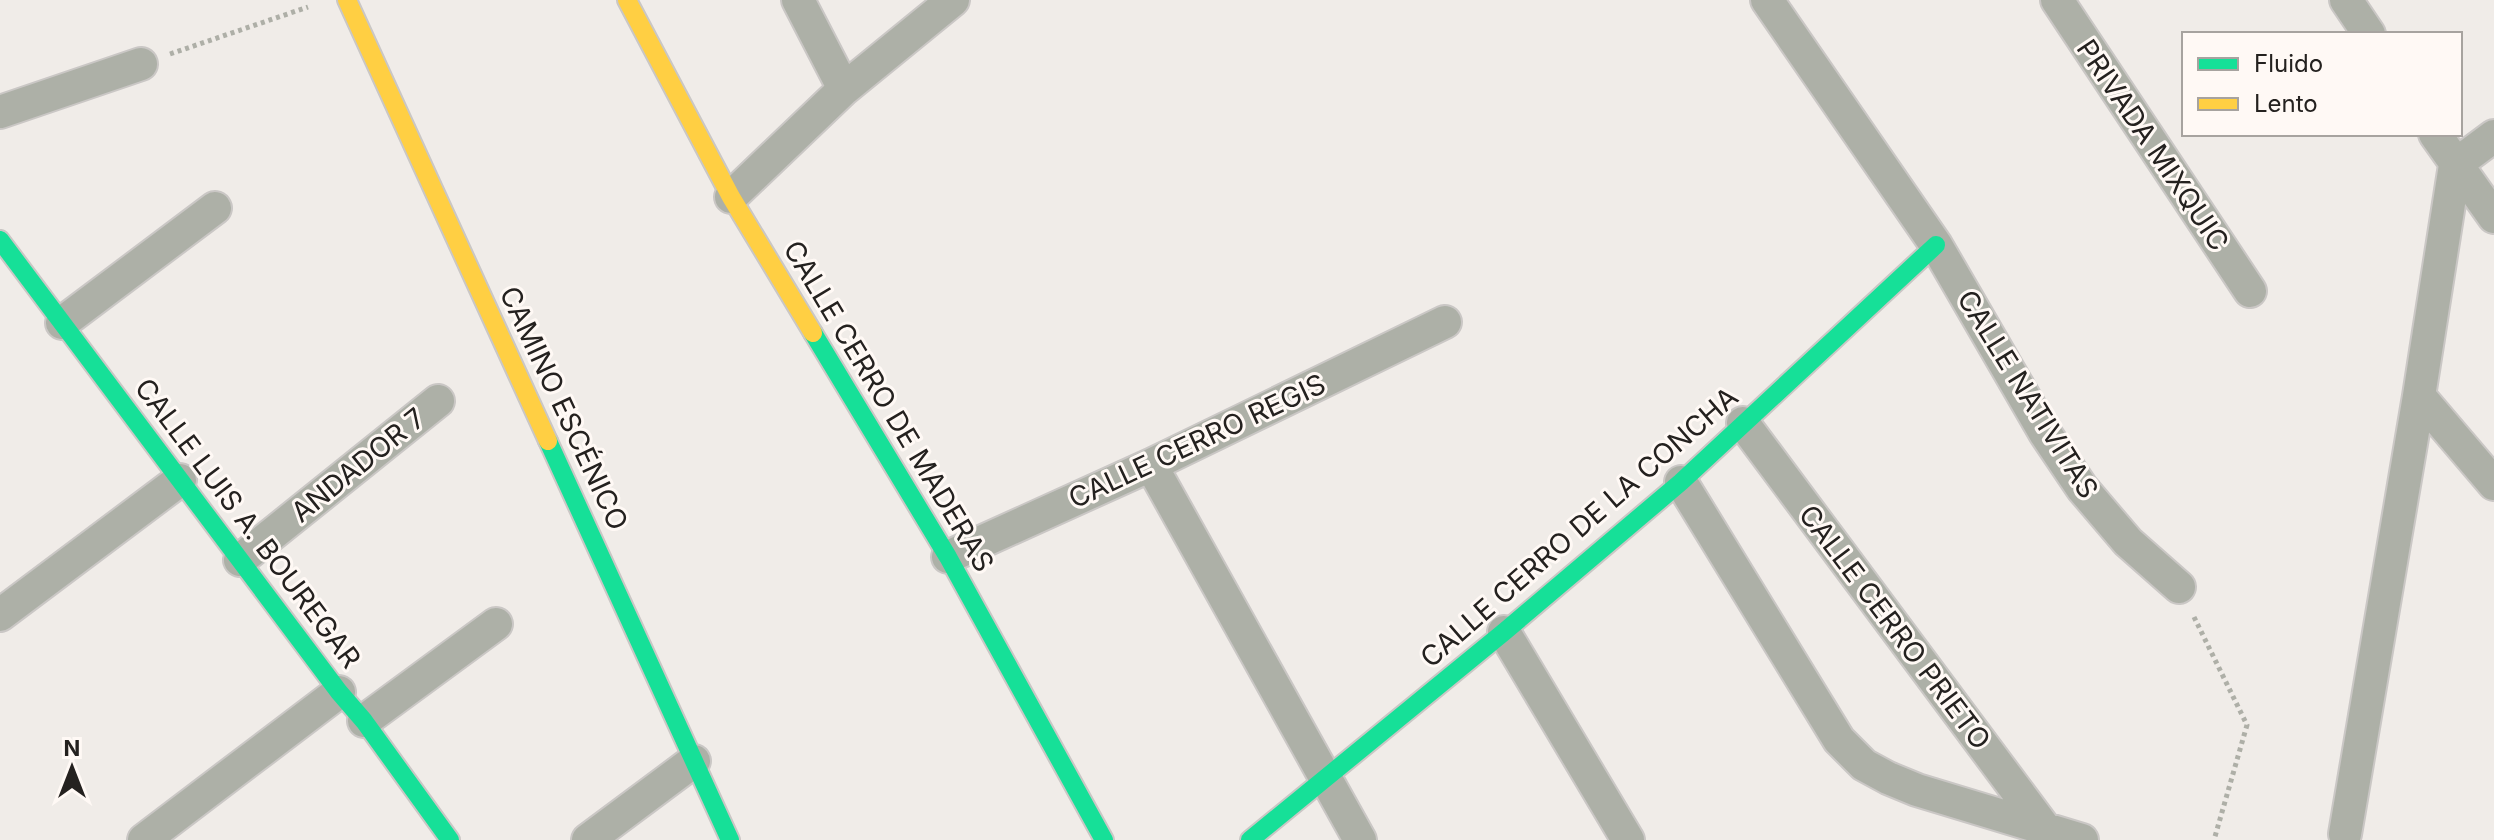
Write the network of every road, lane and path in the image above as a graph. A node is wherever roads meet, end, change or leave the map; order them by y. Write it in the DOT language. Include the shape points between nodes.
graph roads {
  1 [pos="347,0"];
  2 [pos="627,0"];
  3 [pos="798,0"];
  4 [pos="953,0"];
  5 [pos="1767,0"];
  6 [pos="2057,0"];
  7 [pos="2346,0"];
  8 [pos="313,5"];
  9 [pos="2368,32"];
  10 [pos="141,64"];
  11 [pos="844,89"];
  12 [pos="0,112"];
  13 [pos="2436,136"];
  14 [pos="2494,136"];
  15 [pos="2455,165"];
  16 [pos="731,197"];
  17 [pos="215,208"];
  18 [pos="2494,217"];
  19 [pos="1936,245"];
  20 [pos="3,250"];
  21 [pos="2250,291"];
  22 [pos="1445,322"];
  23 [pos="62,323"];
  24 [pos="2419,396"];
  25 [pos="438,401"];
  26 [pos="1743,423"];
  27 [pos="1151,465"];
  28 [pos="180,480"];
  29 [pos="1681,482"];
  30 [pos="2494,484"];
  31 [pos="948,557"];
  32 [pos="240,560"];
  33 [pos="2179,587"];
  34 [pos="0,615"];
  35 [pos="496,624"];
  36 [pos="1504,632"];
  37 [pos="339,692"];
  38 [pos="364,721"];
  39 [pos="694,761"];
  40 [pos="1325,778"];
  41 [pos="2046,830"];
  42 [pos="2345,834"];
  43 [pos="144,840"];
  44 [pos="450,840"];
  45 [pos="588,840"];
  46 [pos="730,840"];
  47 [pos="1104,840"];
  48 [pos="1250,840"];
  49 [pos="1360,840"];
  50 [pos="1628,840"];
  51 [pos="2082,840"];
  52 [pos="2214,840"];
  1 -- 39 [label="street, CAMINO ESCÉNICO"];
  2 -- 16 [label="street, CALLE CERRO DE MADERAS"];
  3 -- 11 [label="street"];
  4 -- 11 [label="street"];
  5 -- 19 [label="street, CALLE NATIVITAS"];
  6 -- 21 [label="street, PRIVADA MIXQUIC"];
  7 -- 9 [label="street"];
  8 -- 10 [label="path"];
  10 -- 12 [label="street"];
  11 -- 16 [label="street"];
  13 -- 15 [label="street"];
  14 -- 15 [label="street"];
  15 -- 18 [label="street"];
  15 -- 24 [label="street"];
  16 -- 31 [label="street, CALLE CERRO DE MADERAS"];
  17 -- 23 [label="street"];
  19 -- 26 [label="street, CALLE CERRO DE LA CONCHA"];
  19 -- 33 [label="street, CALLE NATIVITAS" via="2082,488 2128,542"];
  20 -- 23 [label="street, CALLE LUIS A. BOUREGAR"];
  22 -- 27 [label="street, CALLE CERRO REGIS"];
  23 -- 28 [label="street, CALLE LUIS A. BOUREGAR"];
  24 -- 30 [label="street"];
  24 -- 42 [label="street"];
  25 -- 32 [label="street, ANDADOR 7"];
  26 -- 29 [label="street, CALLE CERRO DE LA CONCHA"];
  26 -- 41 [label="street, CALLE CERRO PRIETO"];
  27 -- 31 [label="street, CALLE CERRO REGIS"];
  27 -- 40 [label="street"];
  28 -- 32 [label="street, CALLE LUIS A. BOUREGAR"];
  28 -- 34 [label="street"];
  29 -- 36 [label="street, CALLE CERRO DE LA CONCHA"];
  29 -- 41 [label="street" via="1839,740 1864,765 1917,790"];
  31 -- 47 [label="street, CALLE CERRO DE MADERAS"];
  32 -- 37 [label="street, CALLE LUIS A. BOUREGAR"];
  33 -- 52 [label="path" via="2247,725"];
  35 -- 38 [label="street"];
  36 -- 40 [label="street, CALLE CERRO DE LA CONCHA"];
  36 -- 50 [label="street"];
  37 -- 38 [label="street, CALLE LUIS A. BOUREGAR"];
  37 -- 43 [label="street"];
  38 -- 44 [label="street, CALLE LUIS A. BOUREGAR"];
  39 -- 45 [label="street"];
  39 -- 46 [label="street, CAMINO ESCÉNICO"];
  40 -- 48 [label="street, CALLE CERRO DE LA CONCHA"];
  40 -- 49 [label="street"];
  41 -- 51 [label="street"];
}
